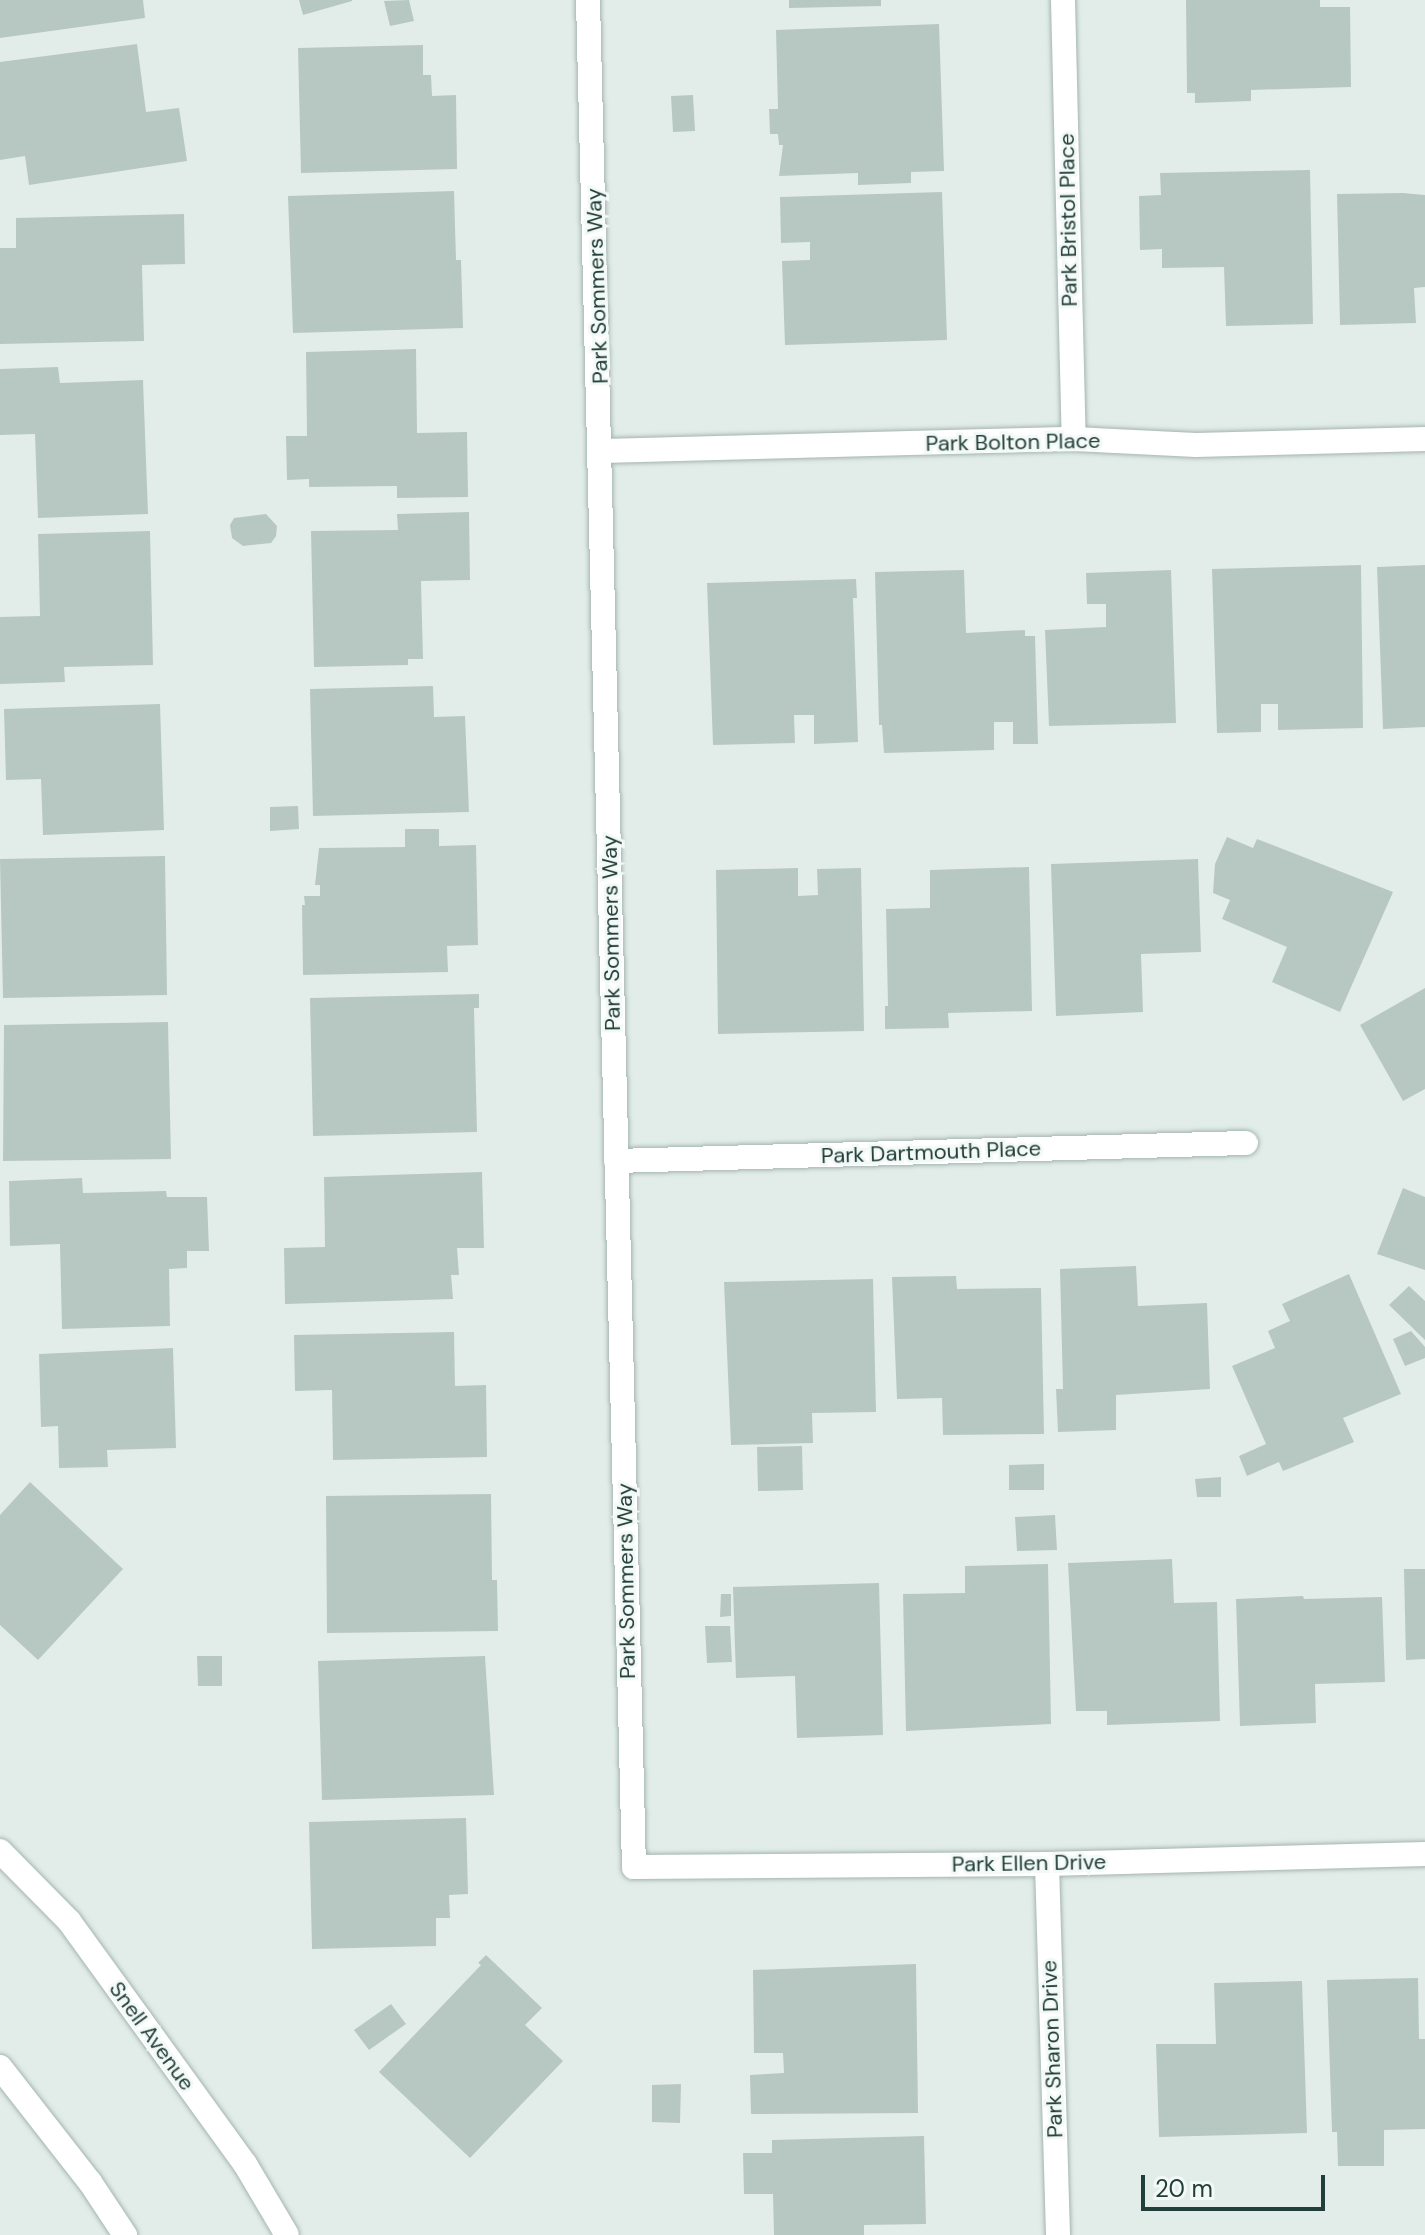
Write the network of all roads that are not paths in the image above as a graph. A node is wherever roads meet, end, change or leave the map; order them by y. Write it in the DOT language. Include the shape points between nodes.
graph roads {
  1 [pos="588,0"];
  2 [pos="1063,0"];
  3 [pos="1074,439"];
  4 [pos="1425,439"];
  5 [pos="602,451"];
  6 [pos="1246,1143"];
  7 [pos="616,1161"];
  8 [pos="0,1851"];
  9 [pos="1425,1854"];
  10 [pos="1047,1864"];
  11 [pos="634,1867"];
  12 [pos="0,2067"];
  13 [pos="125,2235"];
  14 [pos="287,2235"];
  15 [pos="1058,2235"];
  1 -- 5 [label="street, Park Sommers Way"];
  2 -- 3 [label="street, Park Bristol Place"];
  3 -- 4 [label="street, Park Bolton Place" via="1196,445"];
  3 -- 5 [label="street, Park Bolton Place"];
  5 -- 7 [label="street, Park Sommers Way"];
  6 -- 7 [label="street, Park Dartmouth Place"];
  7 -- 11 [label="street, Park Sommers Way"];
  8 -- 14 [label="street, Snell Avenue" via="69,1921 245,2164"];
  9 -- 10 [label="street, Park Ellen Drive"];
  10 -- 11 [label="street, Park Ellen Drive"];
  10 -- 15 [label="street, Park Sharon Drive"];
  12 -- 13 [label="street"];
}
